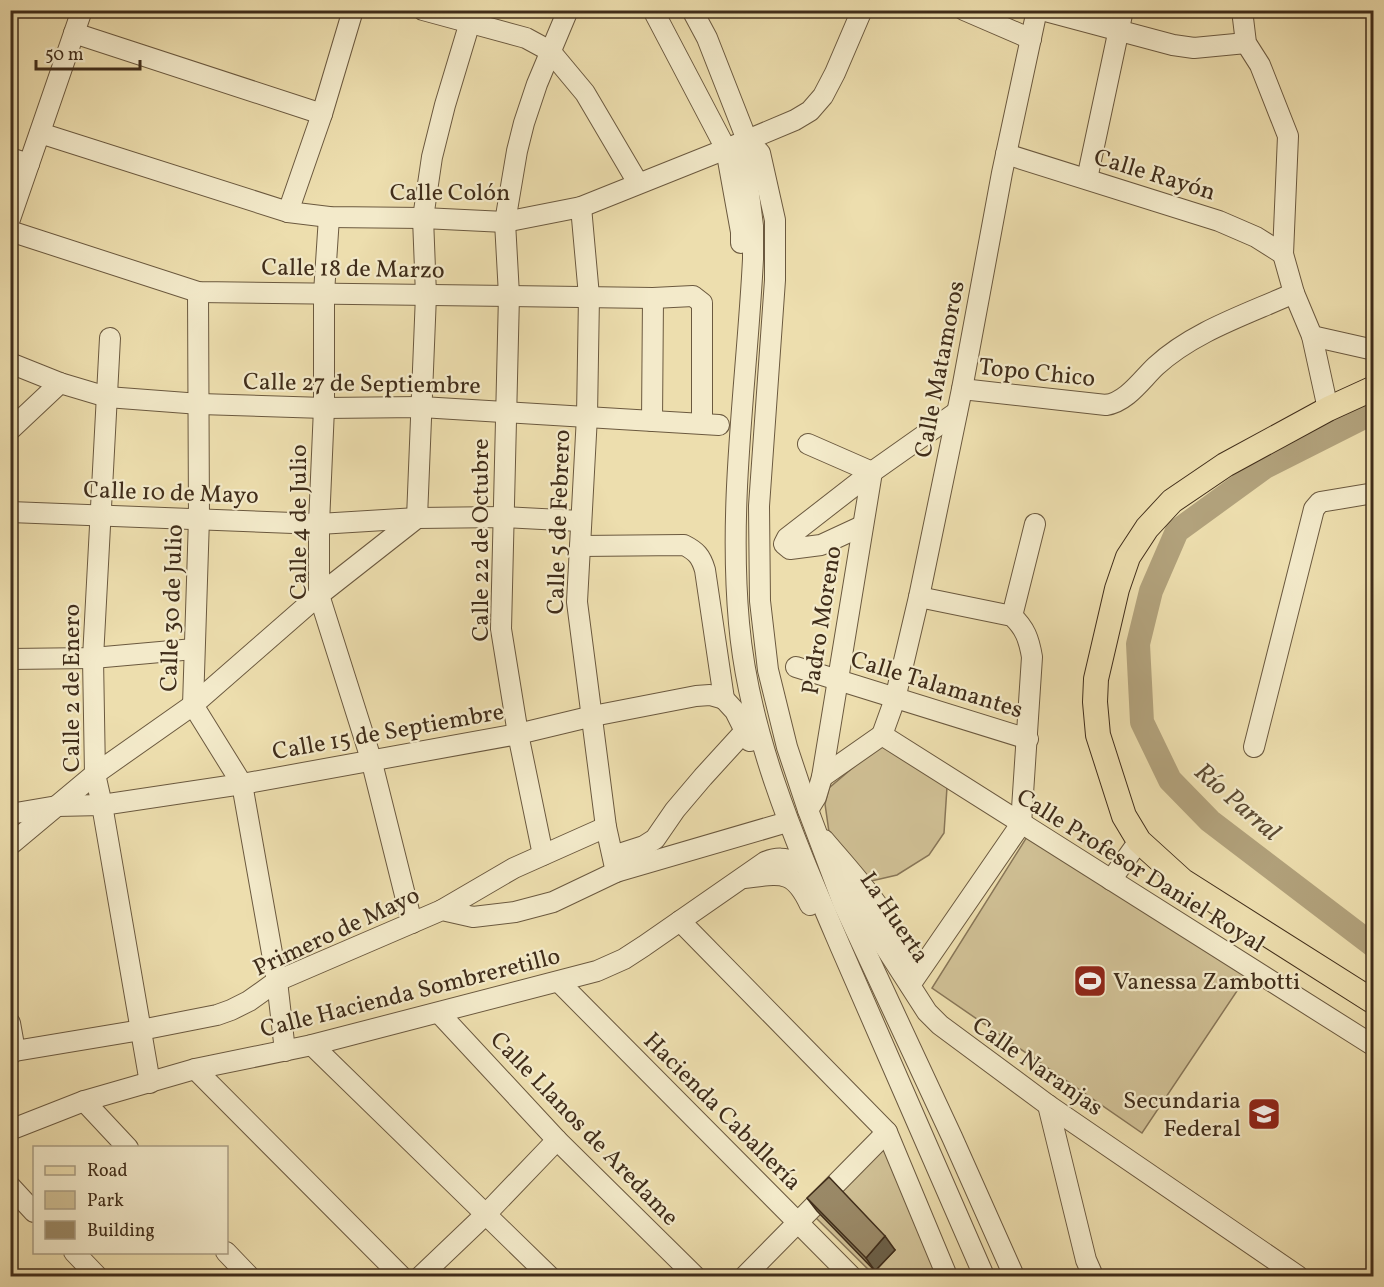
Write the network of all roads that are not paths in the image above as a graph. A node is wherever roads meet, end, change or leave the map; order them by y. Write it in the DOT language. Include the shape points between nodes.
graph roads {
  1 [pos="82,10"];
  2 [pos="353,10"];
  3 [pos="423,10"];
  4 [pos="568,10"];
  5 [pos="653,10"];
  6 [pos="692,10"];
  7 [pos="862,10"];
  8 [pos="964,10"];
  9 [pos="1037,10"];
  10 [pos="1042,10"];
  11 [pos="1123,10"];
  12 [pos="1242,10"];
  13 [pos="470,22"];
  14 [pos="1118,31"];
  15 [pos="74,33"];
  16 [pos="1031,39"];
  17 [pos="1246,43"];
  18 [pos="550,51"];
  19 [pos="321,114"];
  20 [pos="40,133"];
  21 [pos="747,140"];
  22 [pos="726,149"];
  23 [pos="1006,154"];
  24 [pos="10,158"];
  25 [pos="29,164"];
  26 [pos="1087,179"];
  27 [pos="638,183"];
  28 [pos="581,207"];
  29 [pos="288,212"];
  30 [pos="330,217"];
  31 [pos="423,218"];
  32 [pos="10,219"];
  33 [pos="505,222"];
  34 [pos="10,231"];
  35 [pos="742,253"];
  36 [pos="1283,254"];
  37 [pos="198,292"];
  38 [pos="324,293"];
  39 [pos="1294,293"];
  40 [pos="426,295"];
  41 [pos="509,295"];
  42 [pos="589,296"];
  43 [pos="653,298"];
  44 [pos="1312,336"];
  45 [pos="111,338"];
  46 [pos="1374,350"];
  47 [pos="10,363"];
  48 [pos="60,383"];
  49 [pos="1374,388"];
  50 [pos="962,389"];
  51 [pos="107,397"];
  52 [pos="200,404"];
  53 [pos="421,407"];
  54 [pos="324,408"];
  55 [pos="1328,409"];
  56 [pos="506,412"];
  57 [pos="957,412"];
  58 [pos="587,416"];
  59 [pos="652,421"];
  60 [pos="710,424"];
  61 [pos="10,430"];
  62 [pos="808,444"];
  63 [pos="872,472"];
  64 [pos="1374,493"];
  65 [pos="10,512"];
  66 [pos="100,515"];
  67 [pos="504,516"];
  68 [pos="200,518"];
  69 [pos="417,518"];
  70 [pos="580,521"];
  71 [pos="319,524"];
  72 [pos="1035,524"];
  73 [pos="862,526"];
  74 [pos="580,546"];
  75 [pos="319,595"];
  76 [pos="920,597"];
  77 [pos="1012,616"];
  78 [pos="194,649"];
  79 [pos="10,658"];
  80 [pos="93,658"];
  81 [pos="796,667"];
  82 [pos="839,680"];
  83 [pos="724,699"];
  84 [pos="895,699"];
  85 [pos="193,705"];
  86 [pos="592,716"];
  87 [pos="745,731"];
  88 [pos="518,734"];
  89 [pos="882,735"];
  90 [pos="1028,739"];
  91 [pos="1254,747"];
  92 [pos="371,759"];
  93 [pos="94,774"];
  94 [pos="822,777"];
  95 [pos="242,784"];
  96 [pos="102,805"];
  97 [pos="57,806"];
  98 [pos="808,810"];
  99 [pos="10,814"];
  100 [pos="1022,824"];
  101 [pos="606,826"];
  102 [pos="815,830"];
  103 [pos="1139,841"];
  104 [pos="10,845"];
  105 [pos="543,855"];
  106 [pos="797,862"];
  107 [pos="614,864"];
  108 [pos="838,878"];
  109 [pos="738,879"];
  110 [pos="1112,880"];
  111 [pos="442,909"];
  112 [pos="680,921"];
  113 [pos="412,923"];
  114 [pos="831,925"];
  115 [pos="277,981"];
  116 [pos="559,982"];
  117 [pos="910,985"];
  118 [pos="1374,1002"];
  119 [pos="439,1013"];
  120 [pos="10,1023"];
  121 [pos="141,1030"];
  122 [pos="312,1045"];
  123 [pos="1374,1046"];
  124 [pos="285,1051"];
  125 [pos="13,1053"];
  126 [pos="195,1069"];
  127 [pos="150,1083"];
  128 [pos="84,1101"];
  129 [pos="1048,1105"];
  130 [pos="10,1130"];
  131 [pos="886,1132"];
  132 [pos="557,1140"];
  133 [pos="126,1146"];
  134 [pos="14,1196"];
  135 [pos="33,1211"];
  136 [pos="486,1214"];
  137 [pos="797,1222"];
  138 [pos="76,1254"];
  139 [pos="228,1254"];
  140 [pos="1090,1268"];
  141 [pos="1270,1268"];
  142 [pos="95,1276"];
  143 [pos="249,1276"];
  144 [pos="401,1276"];
  145 [pos="421,1276"];
  146 [pos="549,1276"];
  147 [pos="695,1276"];
  148 [pos="745,1276"];
  149 [pos="850,1276"];
  150 [pos="947,1276"];
  151 [pos="984,1276"];
  152 [pos="1014,1276"];
  153 [pos="1110,1276"];
  154 [pos="1298,1276"];
  1 -- 15 [label="street"];
  2 -- 19 [label="street"];
  3 -- 13 [label="street"];
  4 -- 18 [label="street, Calle 22 de Octubre"];
  5 -- 22 [label="street"];
  6 -- 21 [label="street"];
  7 -- 21 [label="street, Calle Colón" via="835,73 810,111"];
  8 -- 16 [label="street"];
  9 -- 16 [label="street, Calle Matamoros"];
  10 -- 14 [label="street"];
  11 -- 14 [label="street"];
  12 -- 17 [label="street"];
  13 -- 18 [label="street" via="526,38"];
  13 -- 31 [label="street" via="432,157"];
  14 -- 17 [label="street" via="1194,48"];
  14 -- 26 [label="street"];
  15 -- 19 [label="street"];
  15 -- 20 [label="street"];
  16 -- 23 [label="street, Calle Matamoros"];
  17 -- 36 [label="street" via="1260,65 1288,136"];
  18 -- 27 [label="street" via="585,93"];
  18 -- 33 [label="street, Calle 22 de Octubre" via="517,151"];
  19 -- 29 [label="street"];
  20 -- 25 [label="street"];
  20 -- 29 [label="street, Calle Colón"];
  21 -- 22 [label="street, Calle Colón"];
  21 -- 98 [label="street" via="760,153 775,220 775,280 759,506 760,601 768,669 787,747"];
  21 -- 114 [label="street" via="745,161 753,260 737,476 739,624 748,690 764,752"];
  22 -- 27 [label="street, Calle Colón"];
  22 -- 35 [label="street"];
  23 -- 26 [label="street, Calle Rayón"];
  23 -- 50 [label="street, Calle Matamoros"];
  24 -- 25 [label="street"];
  25 -- 32 [label="street"];
  26 -- 36 [label="street, Calle Rayón" via="1219,221"];
  27 -- 28 [label="street, Calle Colón"];
  28 -- 33 [label="street, Calle Colón"];
  28 -- 42 [label="street, Calle 5 de Febrero"];
  29 -- 30 [label="street, Calle Colón"];
  30 -- 31 [label="street, Calle Colón"];
  30 -- 38 [label="street, Calle 4 de Julio"];
  31 -- 33 [label="street, Calle Colón"];
  31 -- 40 [label="street"];
  33 -- 41 [label="street, Calle 22 de Octubre"];
  34 -- 37 [label="street, Calle 18 de Marzo"];
  36 -- 39 [label="street"];
  37 -- 38 [label="street, Calle 18 de Marzo"];
  37 -- 52 [label="street, Calle 30 de Julio"];
  38 -- 40 [label="street, Calle 18 de Marzo"];
  38 -- 54 [label="street, Calle 4 de Julio"];
  39 -- 44 [label="street"];
  39 -- 50 [label="street, Topo Chico" via="1178,348 1119,401 1106,405"];
  40 -- 41 [label="street, Calle 18 de Marzo"];
  40 -- 53 [label="street"];
  41 -- 42 [label="street, Calle 18 de Marzo"];
  41 -- 56 [label="street, Calle 22 de Octubre"];
  42 -- 43 [label="street, Calle 18 de Marzo"];
  42 -- 58 [label="street, Calle 5 de Febrero"];
  43 -- 59 [label="street"];
  43 -- 60 [label="street, Calle 18 de Marzo" via="693,296 702,303"];
  44 -- 46 [label="street"];
  44 -- 55 [label="street"];
  45 -- 51 [label="street, Calle 2 de Enero"];
  47 -- 48 [label="street, Calle 27 de Septiembre"];
  48 -- 51 [label="street, Calle 27 de Septiembre"];
  48 -- 61 [label="street"];
  49 -- 55 [label="main road"];
  50 -- 57 [label="street, Calle Matamoros"];
  51 -- 52 [label="street, Calle 27 de Septiembre"];
  51 -- 66 [label="street, Calle 2 de Enero"];
  52 -- 54 [label="street, Calle 27 de Septiembre"];
  52 -- 68 [label="street, Calle 30 de Julio"];
  53 -- 54 [label="street, Calle 27 de Septiembre"];
  53 -- 56 [label="street, Calle 27 de Septiembre"];
  53 -- 69 [label="street"];
  54 -- 71 [label="street, Calle 4 de Julio"];
  55 -- 103 [label="main road" via="1226,465 1172,501 1128,557 1106,630 1095,702 1098,735 1125,816"];
  56 -- 58 [label="street, Calle 27 de Septiembre"];
  56 -- 67 [label="street, Calle 22 de Octubre"];
  57 -- 63 [label="street"];
  57 -- 76 [label="street, Calle Matamoros"];
  58 -- 59 [label="street, Calle 27 de Septiembre"];
  58 -- 70 [label="street, Calle 5 de Febrero"];
  59 -- 60 [label="street, Calle 27 de Septiembre"];
  62 -- 63 [label="street"];
  63 -- 73 [label="street, Padro Moreno"];
  63 -- 73 [label="street" via="784,541 786,547 820,546"];
  64 -- 91 [label="street" via="1320,502 1314,508"];
  65 -- 66 [label="street, Calle 10 de Mayo"];
  66 -- 68 [label="street, Calle 10 de Mayo"];
  66 -- 80 [label="street, Calle 2 de Enero"];
  67 -- 69 [label="street, Calle 10 de Mayo"];
  67 -- 70 [label="street, Calle 10 de Mayo"];
  67 -- 88 [label="street, Calle 22 de Octubre" via="501,628"];
  68 -- 71 [label="street, Calle 10 de Mayo"];
  68 -- 78 [label="street, Calle 30 de Julio"];
  69 -- 71 [label="street, Calle 10 de Mayo"];
  69 -- 75 [label="street"];
  70 -- 74 [label="street, Calle 5 de Febrero"];
  71 -- 75 [label="street, Calle 4 de Julio"];
  72 -- 77 [label="street"];
  73 -- 82 [label="street, Padro Moreno"];
  74 -- 83 [label="street" via="684,545 695,550 705,570"];
  74 -- 86 [label="street, Calle 5 de Febrero" via="577,602"];
  75 -- 85 [label="street"];
  75 -- 92 [label="street, Calle 4 de Julio"];
  76 -- 77 [label="street"];
  76 -- 84 [label="street, Calle Matamoros"];
  77 -- 90 [label="street" via="1023,626 1032,657"];
  78 -- 80 [label="street"];
  78 -- 85 [label="street, Calle 30 de Julio"];
  79 -- 80 [label="street"];
  80 -- 93 [label="street, Calle 2 de Enero"];
  81 -- 82 [label="street, Calle Talamantes"];
  82 -- 84 [label="street, Calle Talamantes"];
  82 -- 94 [label="street, Padro Moreno"];
  83 -- 86 [label="street, Calle 15 de Septiembre" via="696,696"];
  83 -- 87 [label="street"];
  84 -- 89 [label="street, Calle Matamoros"];
  84 -- 90 [label="street, Calle Talamantes"];
  85 -- 93 [label="street"];
  85 -- 95 [label="street, Calle 30 de Julio"];
  86 -- 88 [label="street, Calle 15 de Septiembre"];
  86 -- 101 [label="street, Calle 5 de Febrero"];
  87 -- 107 [label="street" via="696,785 655,840"];
  87 -- 107 [label="street, Primero de Mayo" via="785,826"];
  88 -- 92 [label="street, Calle 15 de Septiembre"];
  88 -- 105 [label="street, Calle 22 de Octubre"];
  89 -- 94 [label="street"];
  89 -- 100 [label="street, Calle Profesor Daniel Royal"];
  90 -- 100 [label="street"];
  92 -- 95 [label="street, Calle 15 de Septiembre"];
  92 -- 113 [label="street, Calle 4 de Julio"];
  93 -- 96 [label="street, Calle 2 de Enero"];
  93 -- 97 [label="street"];
  94 -- 98 [label="street, Padro Moreno"];
  95 -- 96 [label="street, Calle 15 de Septiembre"];
  95 -- 115 [label="street, Calle 30 de Julio"];
  96 -- 97 [label="street, Calle 15 de Septiembre"];
  96 -- 121 [label="street, Calle 2 de Enero"];
  97 -- 99 [label="street, Calle 15 de Septiembre"];
  97 -- 104 [label="street"];
  98 -- 102 [label="street"];
  100 -- 110 [label="street, Calle Profesor Daniel Royal"];
  100 -- 117 [label="street"];
  101 -- 105 [label="street"];
  101 -- 107 [label="street, Calle 5 de Febrero"];
  102 -- 117 [label="street" via="888,921 902,947"];
  102 -- 152 [label="street" via="843,903"];
  103 -- 110 [label="street"];
  103 -- 118 [label="main road" via="1184,881"];
  105 -- 111 [label="street"];
  106 -- 109 [label="street, Calle Hacienda Sombreretillo" via="776,858"];
  107 -- 111 [label="street, Primero de Mayo" via="553,902 515,912 473,917"];
  108 -- 117 [label="street, La Huerta"];
  109 -- 112 [label="street, Calle Hacienda Sombreretillo"];
  109 -- 114 [label="street" via="770,875 791,878 817,915"];
  110 -- 123 [label="street, Calle Profesor Daniel Royal"];
  111 -- 113 [label="street, Primero de Mayo"];
  112 -- 116 [label="street, Calle Hacienda Sombreretillo" via="624,959"];
  112 -- 131 [label="street"];
  113 -- 115 [label="street, Primero de Mayo"];
  114 -- 151 [label="street"];
  115 -- 121 [label="street, Primero de Mayo" via="231,1010"];
  115 -- 124 [label="street, Calle 30 de Julio"];
  116 -- 119 [label="street, Calle Hacienda Sombreretillo"];
  116 -- 137 [label="street, Hacienda Caballería"];
  117 -- 129 [label="street, Calle Naranjas" via="940,1025"];
  119 -- 122 [label="street, Calle Hacienda Sombreretillo"];
  119 -- 132 [label="street, Calle Llanos de Aredame"];
  120 -- 125 [label="street"];
  121 -- 125 [label="street, Primero de Mayo"];
  121 -- 127 [label="street, Calle 2 de Enero"];
  122 -- 124 [label="street, Calle Hacienda Sombreretillo"];
  122 -- 136 [label="street"];
  124 -- 126 [label="street, Calle Hacienda Sombreretillo"];
  126 -- 127 [label="street, Calle Hacienda Sombreretillo"];
  126 -- 144 [label="street"];
  127 -- 128 [label="street, Calle Hacienda Sombreretillo"];
  128 -- 130 [label="street, Calle Hacienda Sombreretillo"];
  128 -- 133 [label="street"];
  129 -- 140 [label="street"];
  129 -- 141 [label="street, Calle Naranjas"];
  131 -- 137 [label="street"];
  131 -- 150 [label="street"];
  132 -- 136 [label="street"];
  132 -- 147 [label="street, Calle Llanos de Aredame"];
  134 -- 135 [label="street"];
  136 -- 145 [label="street"];
  136 -- 146 [label="street"];
  137 -- 148 [label="street"];
  137 -- 149 [label="street, Hacienda Caballería"];
  138 -- 142 [label="street"];
  139 -- 143 [label="street"];
  140 -- 153 [label="street"];
  141 -- 154 [label="street, Calle Naranjas"];
}
